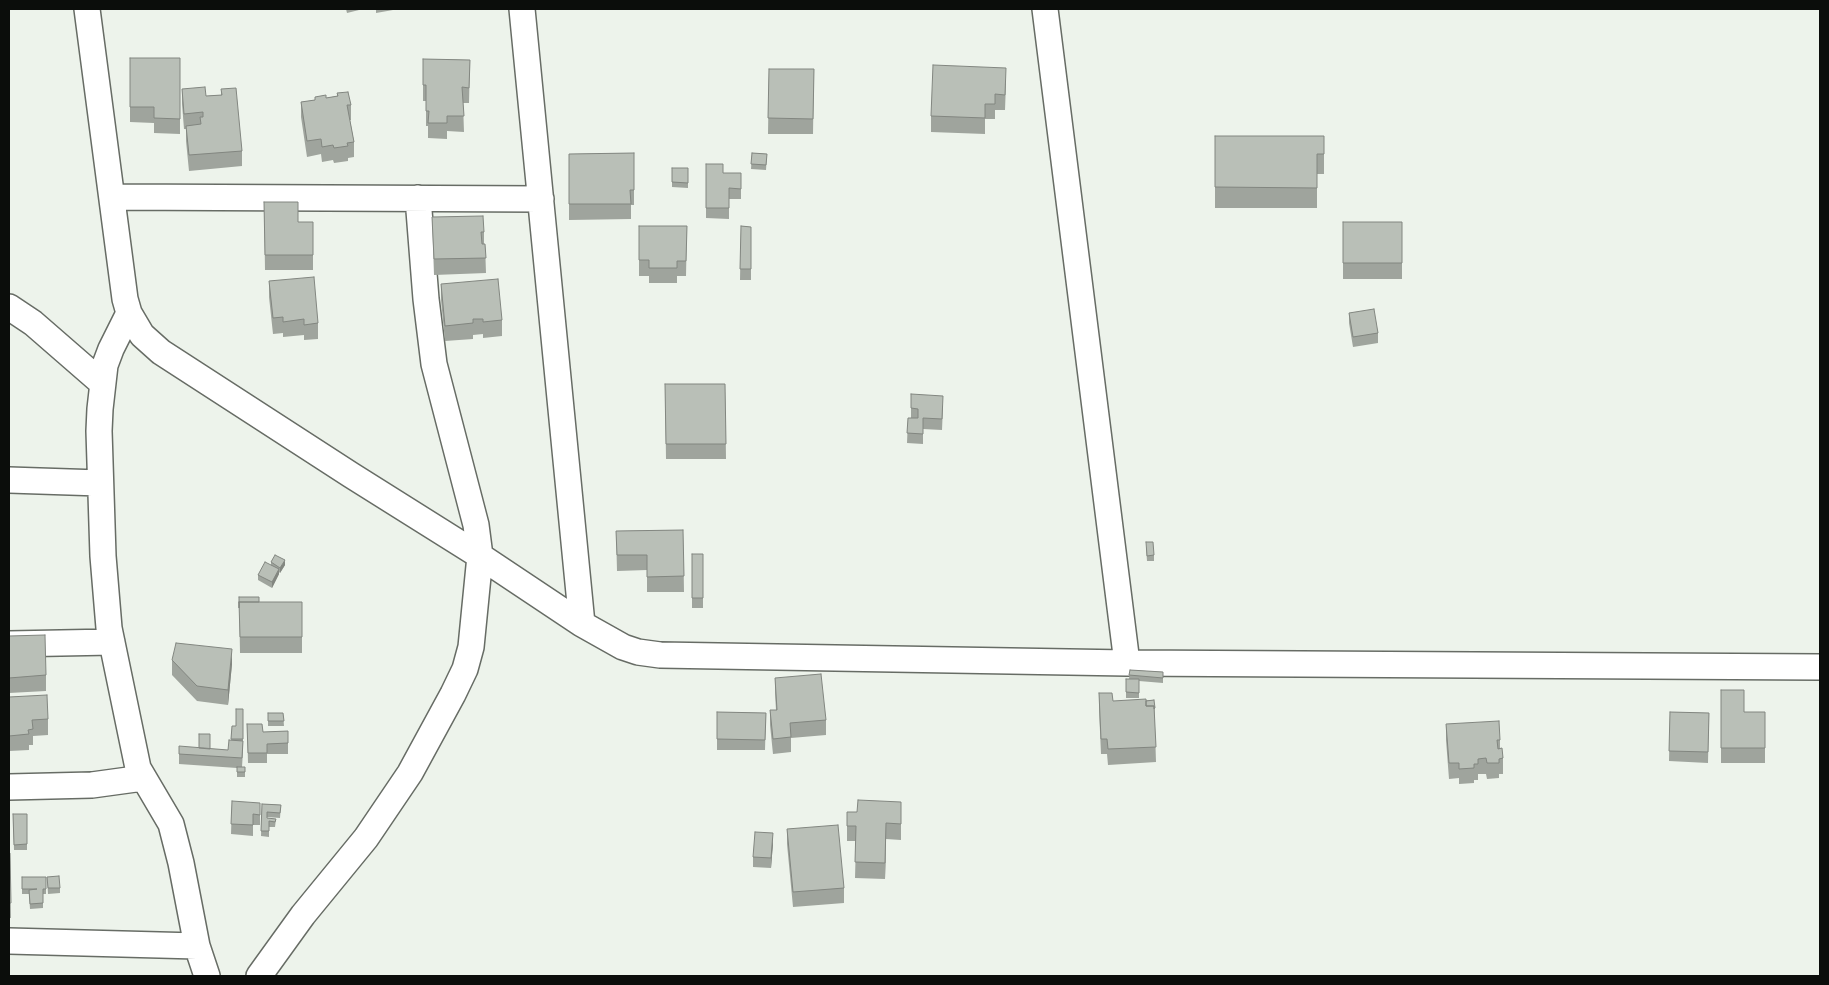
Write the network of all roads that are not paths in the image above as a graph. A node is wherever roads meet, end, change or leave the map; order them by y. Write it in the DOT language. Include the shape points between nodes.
graph roads {
  1 [pos="88,9"];
  2 [pos="522,9"];
  3 [pos="1045,9"];
  4 [pos="112,197"];
  5 [pos="418,198"];
  6 [pos="541,199"];
  7 [pos="9,307"];
  8 [pos="129,314"];
  9 [pos="102,383"];
  10 [pos="9,480"];
  11 [pos="100,483"];
  12 [pos="480,556"];
  13 [pos="582,624"];
  14 [pos="112,642"];
  15 [pos="9,644"];
  16 [pos="1126,663"];
  17 [pos="1820,667"];
  18 [pos="143,778"];
  19 [pos="9,787"];
  20 [pos="9,941"];
  21 [pos="197,946"];
  22 [pos="207,976"];
  23 [pos="259,976"];
  1 -- 4 [label="street"];
  2 -- 6 [label="street"];
  3 -- 16 [label="street"];
  4 -- 5 [label="street"];
  4 -- 8 [label="street"];
  5 -- 6 [label="street"];
  5 -- 12 [label="street" via="434,364 476,525"];
  6 -- 13 [label="street"];
  7 -- 9 [label="street" via="33,323"];
  8 -- 9 [label="street" via="111,349"];
  8 -- 12 [label="street" via="142,335 161,352"];
  9 -- 11 [label="street"];
  10 -- 11 [label="street"];
  11 -- 14 [label="street" via="105,590"];
  12 -- 13 [label="street"];
  12 -- 23 [label="street" via="471,647 436,727 410,774 366,838"];
  13 -- 16 [label="street" via="623,647 660,655"];
  14 -- 15 [label="street"];
  14 -- 18 [label="street" via="138,768"];
  16 -- 17 [label="street"];
  18 -- 19 [label="street" via="92,785"];
  18 -- 21 [label="street" via="171,824 182,863"];
  20 -- 21 [label="street"];
  21 -- 22 [label="street"];
}
